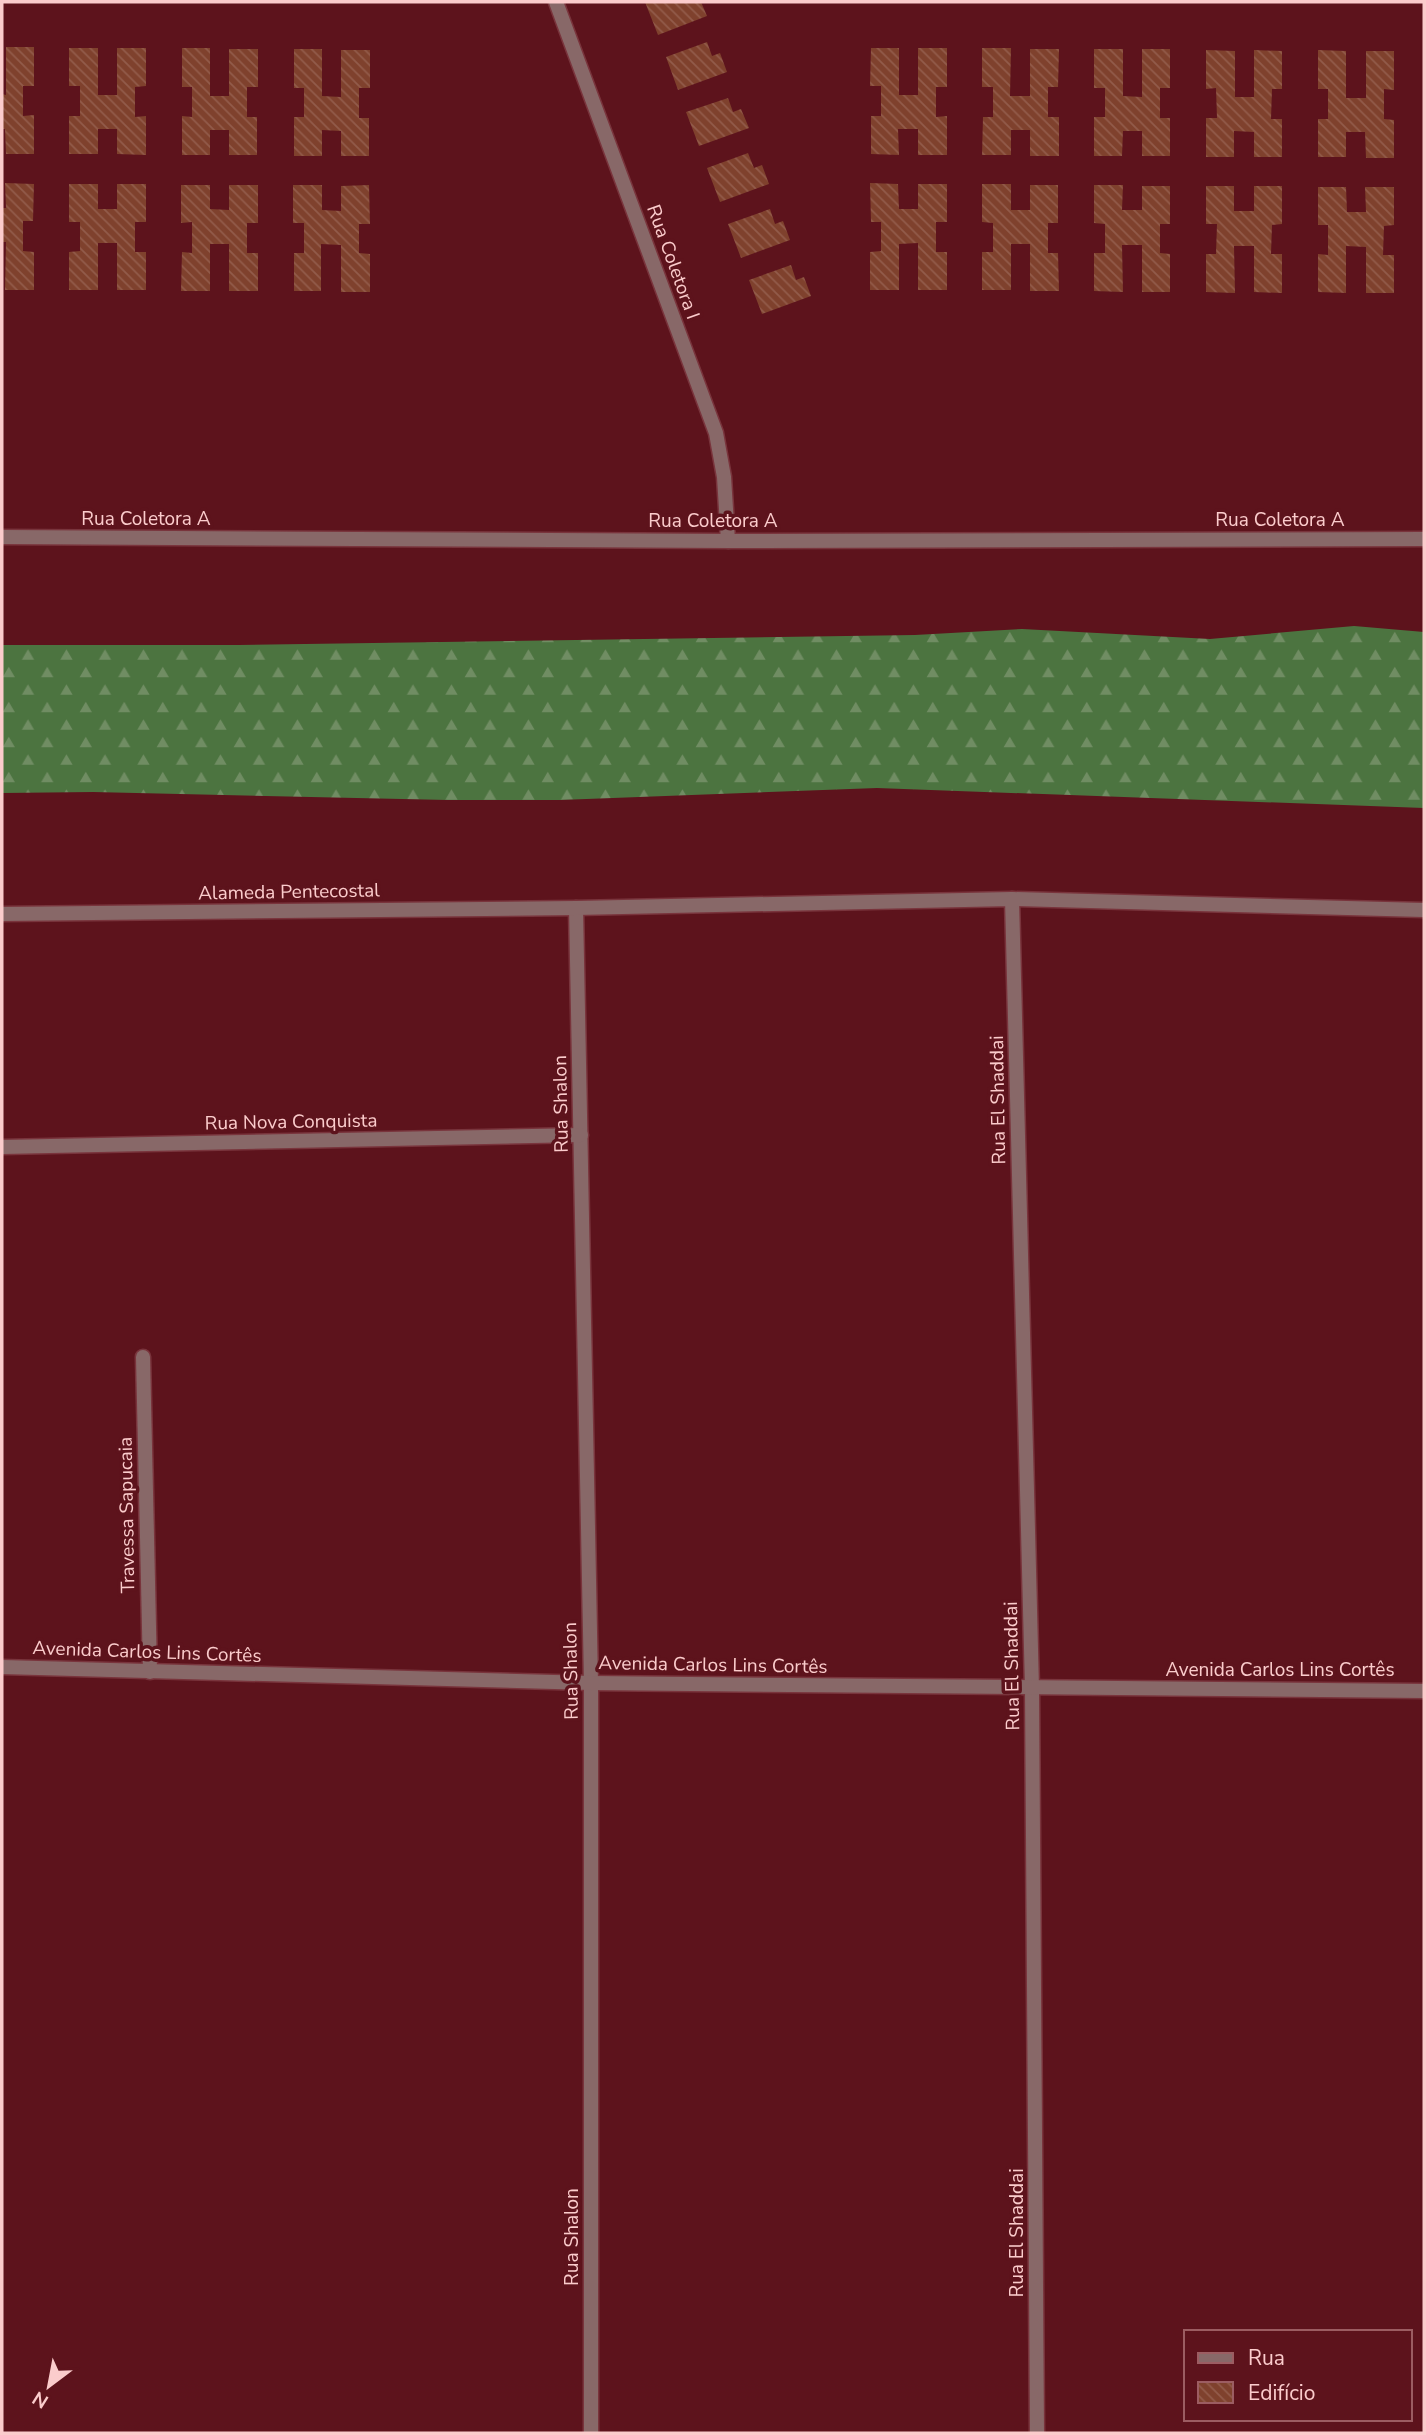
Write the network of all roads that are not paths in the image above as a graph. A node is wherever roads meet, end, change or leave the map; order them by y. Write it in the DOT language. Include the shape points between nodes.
graph roads {
  1 [pos="556,2"];
  2 [pos="2,537"];
  3 [pos="1424,539"];
  4 [pos="727,541"];
  5 [pos="1012,899"];
  6 [pos="576,908"];
  7 [pos="1424,909"];
  8 [pos="2,914"];
  9 [pos="581,1135"];
  10 [pos="2,1147"];
  11 [pos="143,1357"];
  12 [pos="2,1667"];
  13 [pos="150,1672"];
  14 [pos="591,1683"];
  15 [pos="1032,1688"];
  16 [pos="1424,1690"];
  17 [pos="591,2433"];
  18 [pos="1037,2433"];
  1 -- 4 [label="street, Rua Coletora I" via="716,433 724,477"];
  2 -- 4 [label="street, Rua Coletora A"];
  3 -- 4 [label="street, Rua Coletora A"];
  5 -- 6 [label="street, Alameda Pentecostal"];
  5 -- 7 [label="street, Alameda Pentecostal"];
  5 -- 15 [label="street, Rua El Shaddai"];
  6 -- 8 [label="street, Alameda Pentecostal"];
  6 -- 9 [label="street, Rua Shalon"];
  9 -- 10 [label="street, Rua Nova Conquista"];
  9 -- 14 [label="street, Rua Shalon"];
  11 -- 13 [label="street, Travessa Sapucaia"];
  12 -- 13 [label="street, Avenida Carlos Lins Cortês"];
  13 -- 14 [label="street, Avenida Carlos Lins Cortês"];
  14 -- 15 [label="street, Avenida Carlos Lins Cortês"];
  14 -- 17 [label="street, Rua Shalon"];
  15 -- 16 [label="street, Avenida Carlos Lins Cortês"];
  15 -- 18 [label="street, Rua El Shaddai"];
}
